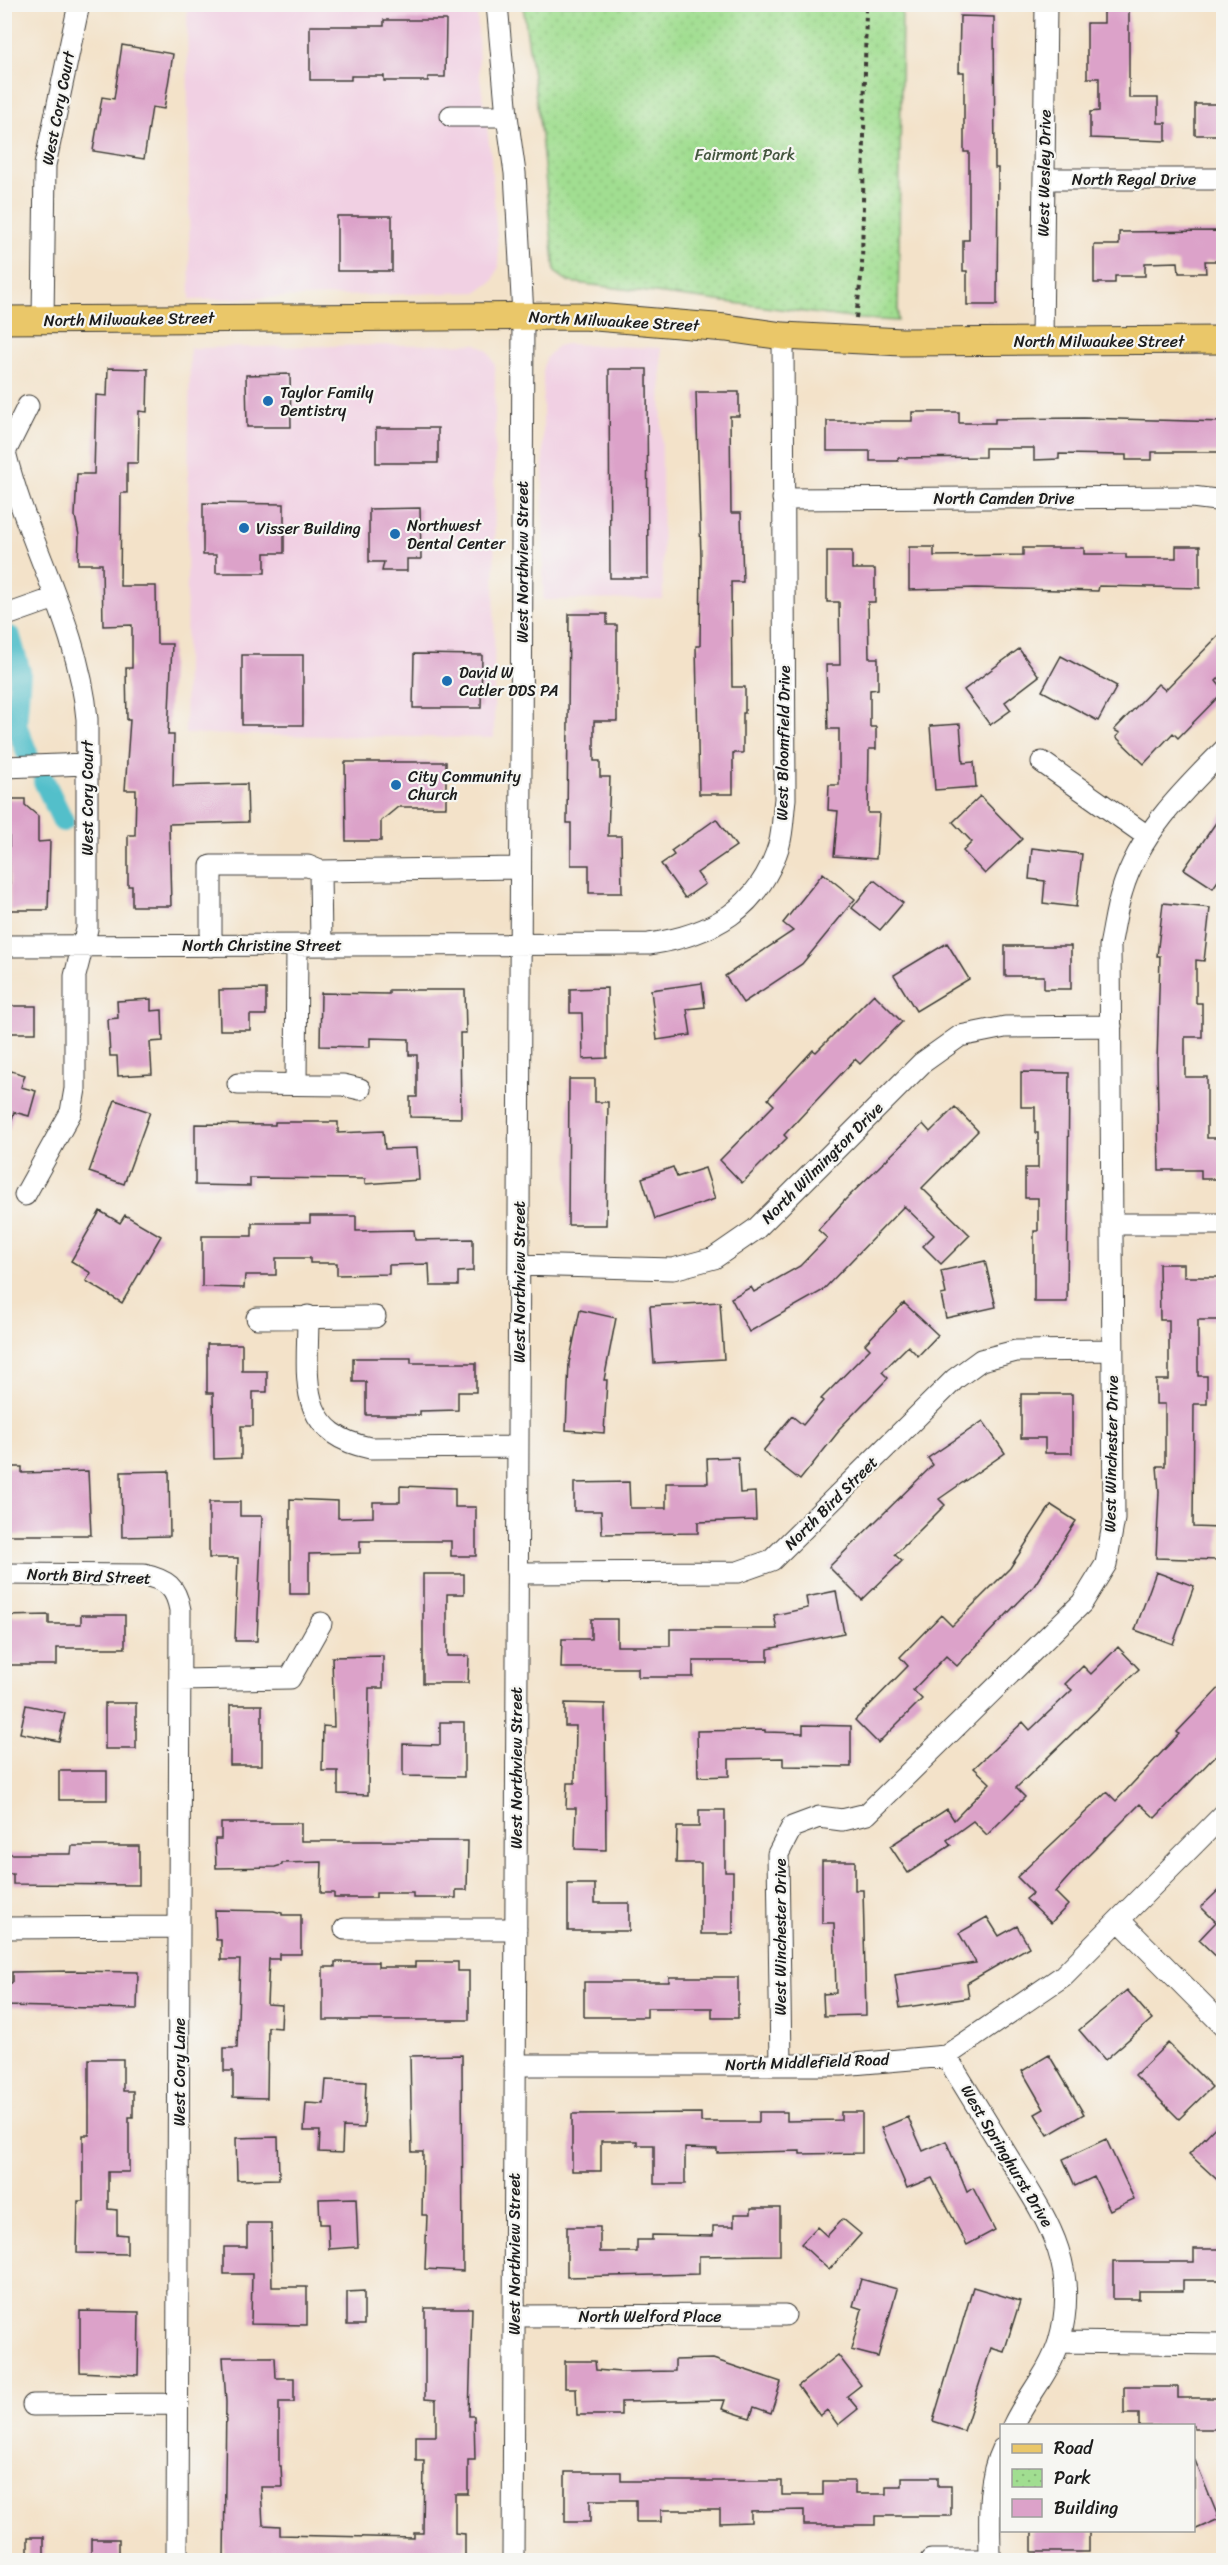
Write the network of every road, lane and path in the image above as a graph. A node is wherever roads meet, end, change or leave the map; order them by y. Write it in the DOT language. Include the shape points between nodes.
graph roads {
  1 [pos="79,4"];
  2 [pos="497,4"];
  3 [pos="866,4"];
  4 [pos="1046,4"];
  5 [pos="451,116"];
  6 [pos="507,116"];
  7 [pos="1044,179"];
  8 [pos="1224,179"];
  9 [pos="523,315"];
  10 [pos="4,320"];
  11 [pos="43,321"];
  12 [pos="856,322"];
  13 [pos="783,336"];
  14 [pos="1224,340"];
  15 [pos="1042,341"];
  16 [pos="28,406"];
  17 [pos="783,499"];
  18 [pos="1224,501"];
  19 [pos="55,598"];
  20 [pos="4,616"];
  21 [pos="1224,750"];
  22 [pos="1042,762"];
  23 [pos="87,764"];
  24 [pos="4,767"];
  25 [pos="1147,836"];
  26 [pos="520,868"];
  27 [pos="320,871"];
  28 [pos="83,945"];
  29 [pos="297,945"];
  30 [pos="321,945"];
  31 [pos="520,945"];
  32 [pos="4,946"];
  33 [pos="211,946"];
  34 [pos="1111,1026"];
  35 [pos="238,1084"];
  36 [pos="296,1084"];
  37 [pos="360,1089"];
  38 [pos="25,1195"];
  39 [pos="1114,1224"];
  40 [pos="1224,1224"];
  41 [pos="519,1265"];
  42 [pos="308,1316"];
  43 [pos="375,1317"];
  44 [pos="257,1318"];
  45 [pos="1112,1350"];
  46 [pos="518,1447"];
  47 [pos="517,1573"];
  48 [pos="4,1574"];
  49 [pos="171,1585"];
  50 [pos="321,1623"];
  51 [pos="180,1680"];
  52 [pos="1224,1814"];
  53 [pos="1119,1920"];
  54 [pos="179,1927"];
  55 [pos="4,1928"];
  56 [pos="345,1929"];
  57 [pos="516,1929"];
  58 [pos="1224,2026"];
  59 [pos="946,2056"];
  60 [pos="515,2065"];
  61 [pos="781,2065"];
  62 [pos="786,2315"];
  63 [pos="514,2316"];
  64 [pos="1059,2342"];
  65 [pos="1224,2344"];
  66 [pos="177,2404"];
  67 [pos="33,2405"];
  68 [pos="1014,2424"];
  69 [pos="1000,2453"];
  70 [pos="177,2560"];
  71 [pos="513,2560"];
  72 [pos="931,2560"];
  73 [pos="990,2560"];
  1 -- 11 [label="street, West Cory Court" via="45,165"];
  2 -- 6 [label="street, West Northview Street"];
  3 -- 12 [label="path" via="862,269"];
  4 -- 7 [label="street, West Wesley Drive"];
  5 -- 6 [label="street"];
  6 -- 9 [label="street, West Northview Street" via="515,173"];
  7 -- 8 [label="street, North Regal Drive"];
  7 -- 15 [label="street, West Wesley Drive"];
  9 -- 11 [label="main road, North Milwaukee Street"];
  9 -- 13 [label="main road, North Milwaukee Street" via="596,316"];
  9 -- 26 [label="street, West Northview Street"];
  10 -- 11 [label="main road, North Milwaukee Street"];
  13 -- 15 [label="main road, North Milwaukee Street" via="902,342"];
  13 -- 17 [label="street, West Bloomfield Drive"];
  14 -- 15 [label="main road, North Milwaukee Street"];
  16 -- 19 [label="street, West Cory Court" via="4,452 15,496"];
  17 -- 18 [label="street, North Camden Drive" via="1192,497"];
  17 -- 31 [label="street, West Bloomfield Drive" via="785,799 780,843 766,876 738,912 681,939 649,944"];
  19 -- 20 [label="street"];
  19 -- 23 [label="street, West Cory Court" via="84,685"];
  21 -- 25 [label="street, West Winchester Drive" via="1182,792"];
  22 -- 25 [label="street"];
  23 -- 24 [label="street"];
  23 -- 28 [label="street, West Cory Court" via="87,929"];
  25 -- 34 [label="street, West Winchester Drive" via="1122,890 1110,945"];
  26 -- 27 [label="street"];
  26 -- 31 [label="street, West Northview Street"];
  27 -- 30 [label="street"];
  27 -- 33 [label="street" via="308,866 211,866"];
  28 -- 32 [label="street, North Christine Street"];
  28 -- 33 [label="street, North Christine Street"];
  28 -- 38 [label="street, West Cory Court" via="75,976 75,1089 71,1112"];
  29 -- 30 [label="street, North Christine Street"];
  29 -- 33 [label="street, North Christine Street"];
  29 -- 36 [label="street"];
  30 -- 31 [label="street, North Christine Street"];
  31 -- 41 [label="street, West Northview Street"];
  34 -- 39 [label="street, West Winchester Drive"];
  34 -- 41 [label="street, North Wilmington Drive" via="1005,1027 960,1036 922,1063 756,1229 714,1258 673,1269"];
  35 -- 36 [label="street"];
  36 -- 37 [label="street"];
  39 -- 40 [label="street"];
  39 -- 45 [label="street, West Winchester Drive"];
  41 -- 46 [label="street, West Northview Street"];
  42 -- 43 [label="street"];
  42 -- 44 [label="street"];
  42 -- 46 [label="street" via="308,1387 313,1410 327,1430 347,1443 370,1448"];
  45 -- 47 [label="street, North Bird Street" via="1016,1351 981,1360 955,1379 772,1560 738,1572"];
  45 -- 61 [label="street, West Winchester Drive" via="1114,1519 1106,1564 1082,1603 867,1814 842,1820 819,1816 792,1827 778,1854"];
  46 -- 47 [label="street, West Northview Street"];
  47 -- 57 [label="street, West Northview Street"];
  48 -- 49 [label="street, North Bird Street" via="144,1575"];
  49 -- 51 [label="street, West Cory Lane" via="180,1610"];
  50 -- 51 [label="street" via="290,1678"];
  51 -- 54 [label="street, West Cory Lane"];
  52 -- 53 [label="street, North Middlefield Road"];
  53 -- 58 [label="street"];
  53 -- 59 [label="street, North Middlefield Road" via="1063,1976"];
  54 -- 55 [label="street"];
  54 -- 66 [label="street, West Cory Lane"];
  56 -- 57 [label="street"];
  57 -- 60 [label="street, West Northview Street"];
  59 -- 61 [label="street, North Middlefield Road" via="841,2065"];
  59 -- 64 [label="street, West Springhurst Drive" via="1051,2227 1062,2264 1066,2299"];
  60 -- 61 [label="street, North Middlefield Road"];
  60 -- 63 [label="street, West Northview Street"];
  62 -- 63 [label="street, North Welford Place"];
  63 -- 71 [label="street, West Northview Street"];
  64 -- 65 [label="street"];
  64 -- 68 [label="street, West Springhurst Drive" via="1044,2377"];
  66 -- 67 [label="street"];
  66 -- 70 [label="street, West Cory Lane"];
  69 -- 73 [label="street" via="990,2502"];
  72 -- 73 [label="street"];
}
